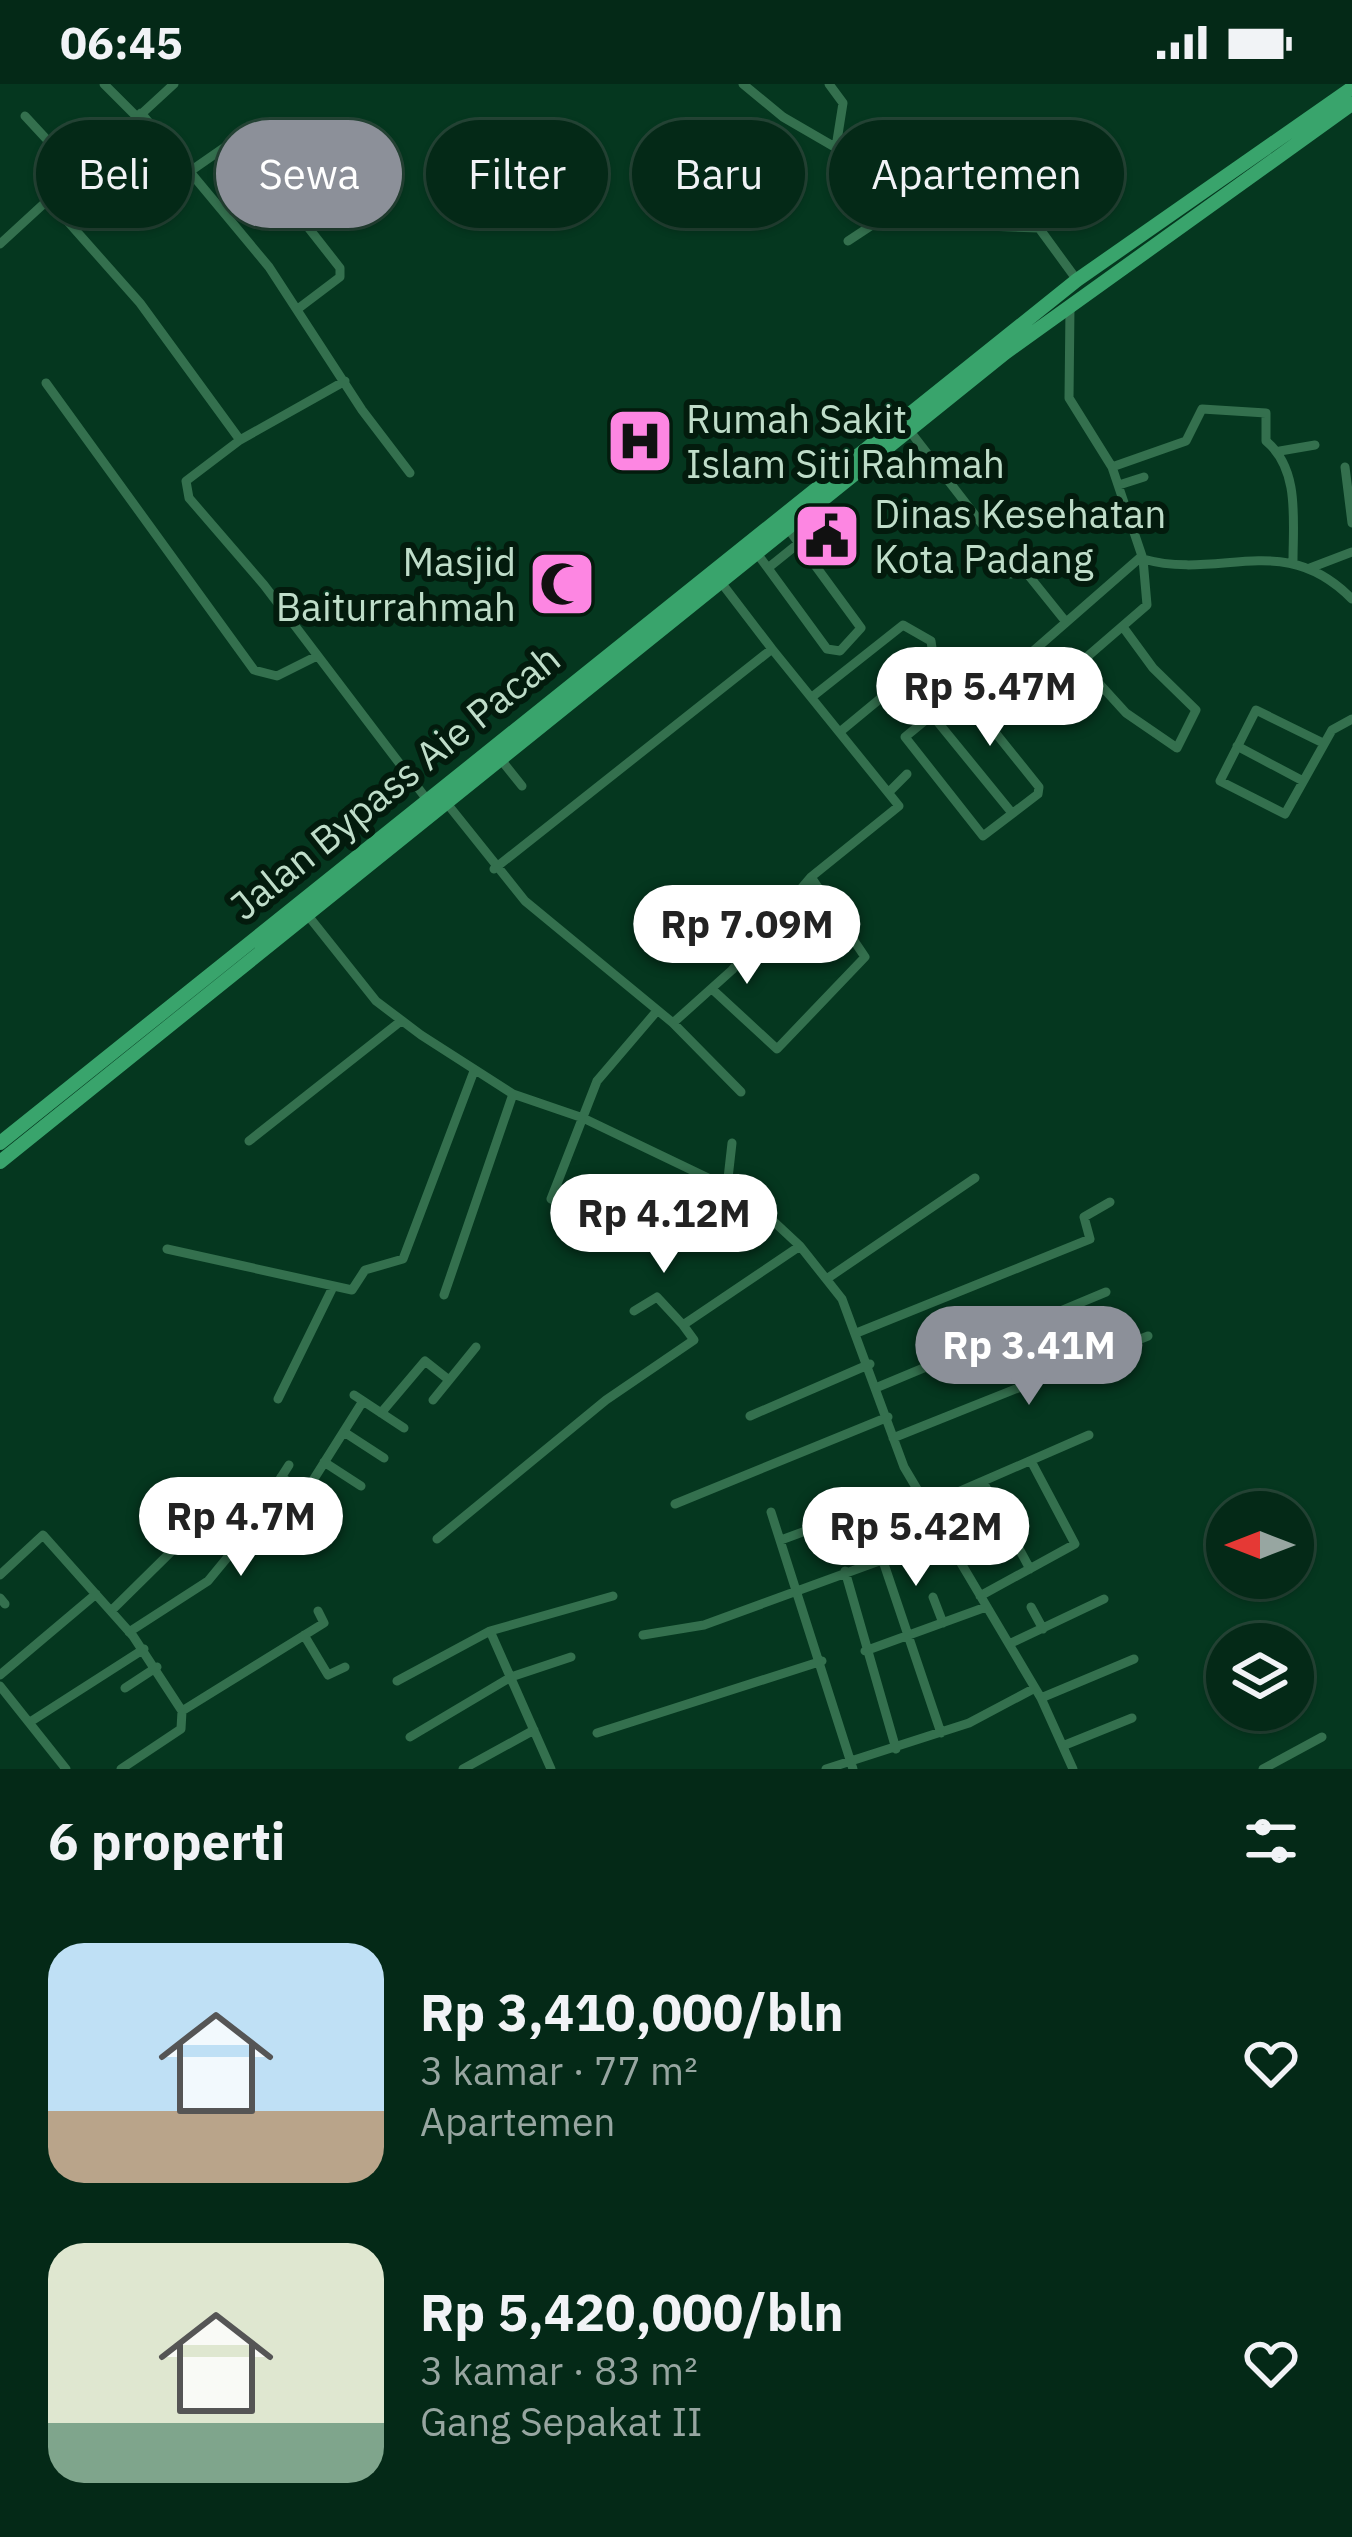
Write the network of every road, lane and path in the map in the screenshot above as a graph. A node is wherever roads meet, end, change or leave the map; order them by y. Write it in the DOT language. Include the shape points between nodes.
graph roads {
  1 [pos="104,84"];
  2 [pos="174,84"];
  3 [pos="743,84"];
  4 [pos="829,84"];
  5 [pos="1352,88"];
  6 [pos="1352,104"];
  7 [pos="139,115"];
  8 [pos="25,116"];
  9 [pos="133,120"];
  10 [pos="143,120"];
  11 [pos="840,120"];
  12 [pos="36,128"];
  13 [pos="829,143"];
  14 [pos="192,176"];
  15 [pos="36,208"];
  16 [pos="73,228"];
  17 [pos="309,228"];
  18 [pos="868,228"];
  19 [pos="1036,228"];
  20 [pos="848,241"];
  21 [pos="1143,241"];
  22 [pos="0,243"];
  23 [pos="1077,280"];
  24 [pos="1070,302"];
  25 [pos="299,308"];
  26 [pos="1000,348"];
  27 [pos="345,381"];
  28 [pos="46,383"];
  29 [pos="910,430"];
  30 [pos="241,440"];
  31 [pos="1315,445"];
  32 [pos="1280,451"];
  33 [pos="1345,466"];
  34 [pos="1112,467"];
  35 [pos="410,472"];
  36 [pos="1144,477"];
  37 [pos="1119,485"];
  38 [pos="1352,524"];
  39 [pos="787,527"];
  40 [pos="985,529"];
  41 [pos="799,543"];
  42 [pos="1185,546"];
  43 [pos="756,552"];
  44 [pos="1352,552"];
  45 [pos="1143,558"];
  46 [pos="1184,562"];
  47 [pos="1293,562"];
  48 [pos="768,568"];
  49 [pos="1310,568"];
  50 [pos="1011,574"];
  51 [pos="720,580"];
  52 [pos="1352,599"];
  53 [pos="1066,622"];
  54 [pos="1123,628"];
  55 [pos="772,649"];
  56 [pos="1031,653"];
  57 [pos="933,655"];
  58 [pos="316,656"];
  59 [pos="962,691"];
  60 [pos="812,697"];
  61 [pos="932,715"];
  62 [pos="1352,719"];
  63 [pos="527,727"];
  64 [pos="841,731"];
  65 [pos="1323,743"];
  66 [pos="1237,746"];
  67 [pos="499,756"];
  68 [pos="907,774"];
  69 [pos="1303,781"];
  70 [pos="522,785"];
  71 [pos="889,792"];
  72 [pos="425,797"];
  73 [pos="444,800"];
  74 [pos="1012,813"];
  75 [pos="494,868"];
  76 [pos="811,877"];
  77 [pos="305,912"];
  78 [pos="712,989"];
  79 [pos="656,1012"];
  80 [pos="400,1022"];
  81 [pos="673,1024"];
  82 [pos="474,1071"];
  83 [pos="741,1092"];
  84 [pos="513,1094"];
  85 [pos="583,1118"];
  86 [pos="249,1141"];
  87 [pos="0,1142"];
  88 [pos="732,1143"];
  89 [pos="0,1162"];
  90 [pos="703,1178"];
  91 [pos="975,1178"];
  92 [pos="727,1187"];
  93 [pos="1110,1202"];
  94 [pos="800,1246"];
  95 [pos="167,1250"];
  96 [pos="828,1278"];
  97 [pos="332,1289"];
  98 [pos="1106,1292"];
  99 [pos="444,1295"];
  100 [pos="634,1311"];
  101 [pos="683,1325"];
  102 [pos="859,1333"];
  103 [pos="1148,1336"];
  104 [pos="476,1347"];
  105 [pos="871,1364"];
  106 [pos="449,1380"];
  107 [pos="878,1387"];
  108 [pos="278,1399"];
  109 [pos="434,1400"];
  110 [pos="381,1413"];
  111 [pos="750,1416"];
  112 [pos="888,1417"];
  113 [pos="404,1428"];
  114 [pos="344,1432"];
  115 [pos="1090,1435"];
  116 [pos="893,1438"];
  117 [pos="384,1458"];
  118 [pos="1031,1461"];
  119 [pos="324,1462"];
  120 [pos="290,1465"];
  121 [pos="281,1478"];
  122 [pos="983,1482"];
  123 [pos="361,1486"];
  124 [pos="916,1490"];
  125 [pos="305,1493"];
  126 [pos="675,1504"];
  127 [pos="926,1506"];
  128 [pos="269,1507"];
  129 [pos="292,1508"];
  130 [pos="772,1512"];
  131 [pos="335,1513"];
  132 [pos="945,1537"];
  133 [pos="184,1539"];
  134 [pos="436,1539"];
  135 [pos="781,1540"];
  136 [pos="882,1558"];
  137 [pos="1030,1570"];
  138 [pos="845,1571"];
  139 [pos="0,1575"];
  140 [pos="799,1586"];
  141 [pos="96,1594"];
  142 [pos="980,1595"];
  143 [pos="613,1596"];
  144 [pos="933,1597"];
  145 [pos="1104,1600"];
  146 [pos="986,1607"];
  147 [pos="1031,1607"];
  148 [pos="111,1611"];
  149 [pos="318,1611"];
  150 [pos="944,1623"];
  151 [pos="1042,1629"];
  152 [pos="490,1631"];
  153 [pos="129,1632"];
  154 [pos="304,1635"];
  155 [pos="643,1635"];
  156 [pos="908,1635"];
  157 [pos="1009,1644"];
  158 [pos="144,1649"];
  159 [pos="865,1652"];
  160 [pos="571,1657"];
  161 [pos="1134,1659"];
  162 [pos="822,1661"];
  163 [pos="157,1667"];
  164 [pos="345,1667"];
  165 [pos="0,1675"];
  166 [pos="511,1677"];
  167 [pos="398,1681"];
  168 [pos="0,1686"];
  169 [pos="125,1688"];
  170 [pos="1038,1693"];
  171 [pos="182,1711"];
  172 [pos="1132,1718"];
  173 [pos="30,1722"];
  174 [pos="534,1730"];
  175 [pos="597,1733"];
  176 [pos="940,1733"];
  177 [pos="1322,1736"];
  178 [pos="410,1738"];
  179 [pos="1065,1745"];
  180 [pos="896,1749"];
  181 [pos="852,1766"];
  182 [pos="66,1769"];
  183 [pos="121,1769"];
  184 [pos="463,1769"];
  185 [pos="551,1769"];
  186 [pos="826,1769"];
  187 [pos="1073,1769"];
  188 [pos="1263,1769"];
  1 -- 7 [label="street"];
  2 -- 7 [label="street"];
  3 -- 13 [label="street"];
  4 -- 11 [label="street" via="843,103"];
  5 -- 21 [label="highway, Jalan Bypass Aie Pacah"];
  6 -- 21 [label="highway"];
  7 -- 9 [label="street"];
  7 -- 10 [label="street"];
  8 -- 12 [label="street"];
  14 -- 25 [label="street"];
  15 -- 22 [label="street"];
  16 -- 30 [label="street"];
  17 -- 25 [label="street" via="340,273"];
  18 -- 20 [label="street"];
  19 -- 23 [label="street"];
  21 -- 23 [label="highway, Jalan Bypass Aie Pacah"];
  21 -- 24 [label="highway"];
  23 -- 26 [label="highway, Jalan Bypass Aie Pacah"];
  24 -- 26 [label="highway"];
  24 -- 34 [label="street" via="1069,398"];
  25 -- 27 [label="street"];
  26 -- 29 [label="highway"];
  26 -- 63 [label="highway, Jalan Bypass Aie Pacah"];
  27 -- 30 [label="street"];
  27 -- 35 [label="street"];
  28 -- 58 [label="street" via="254,670 277,676"];
  29 -- 39 [label="highway"];
  29 -- 40 [label="street"];
  30 -- 58 [label="street" via="183,487"];
  31 -- 32 [label="street"];
  32 -- 34 [label="street" via="1266,441 1266,413 1206,407 1186,441"];
  32 -- 47 [label="street" via="1290,480"];
  33 -- 38 [label="street"];
  34 -- 37 [label="street"];
  36 -- 37 [label="street"];
  37 -- 45 [label="street"];
  39 -- 41 [label="street"];
  39 -- 43 [label="highway"];
  41 -- 48 [label="street"];
  41 -- 48 [label="street" via="861,628 840,651 827,649"];
  42 -- 46 [label="street"];
  43 -- 48 [label="street"];
  43 -- 51 [label="highway"];
  44 -- 49 [label="street"];
  45 -- 46 [label="street"];
  45 -- 53 [label="street"];
  45 -- 54 [label="street" via="1147,605"];
  46 -- 47 [label="street"];
  47 -- 49 [label="street"];
  49 -- 52 [label="street"];
  50 -- 53 [label="street" via="1022,566"];
  51 -- 55 [label="street"];
  51 -- 63 [label="highway"];
  53 -- 56 [label="street"];
  54 -- 54 [label="street" via="1088,656 1085,668 1126,713 1177,748 1196,710"];
  55 -- 60 [label="street"];
  55 -- 75 [label="street"];
  57 -- 59 [label="street"];
  57 -- 60 [label="street" via="932,641 903,625"];
  57 -- 64 [label="street"];
  58 -- 72 [label="street"];
  59 -- 61 [label="street"];
  59 -- 74 [label="street" via="1039,787"];
  60 -- 64 [label="street"];
  61 -- 74 [label="street"];
  61 -- 74 [label="street" via="905,739 976,831 984,836"];
  62 -- 65 [label="street"];
  63 -- 67 [label="highway"];
  63 -- 72 [label="highway, Jalan Bypass Aie Pacah"];
  64 -- 71 [label="street"];
  65 -- 66 [label="street" via="1256,710"];
  65 -- 69 [label="street"];
  66 -- 69 [label="street"];
  66 -- 69 [label="street" via="1220,779 1233,789 1283,815"];
  67 -- 70 [label="street"];
  67 -- 73 [label="highway"];
  68 -- 71 [label="street"];
  71 -- 76 [label="street" via="898,809"];
  72 -- 87 [label="highway, Jalan Bypass Aie Pacah"];
  73 -- 75 [label="street"];
  73 -- 77 [label="highway"];
  75 -- 79 [label="street"];
  76 -- 78 [label="street"];
  76 -- 78 [label="street" via="865,957 777,1049"];
  77 -- 80 [label="street"];
  77 -- 89 [label="highway"];
  78 -- 81 [label="street"];
  79 -- 81 [label="street"];
  79 -- 85 [label="street" via="609,1061"];
  80 -- 82 [label="street"];
  80 -- 86 [label="street"];
  81 -- 83 [label="street"];
  82 -- 84 [label="street"];
  82 -- 97 [label="street" via="403,1259 365,1270 352,1290"];
  84 -- 85 [label="street"];
  84 -- 99 [label="street"];
  85 -- 90 [label="street"];
  85 -- 90 [label="street" via="553,1202 644,1232"];
  88 -- 92 [label="street"];
  90 -- 92 [label="street"];
  91 -- 96 [label="street"];
  92 -- 94 [label="street"];
  93 -- 102 [label="street" via="1084,1216 1090,1239"];
  94 -- 96 [label="street"];
  94 -- 101 [label="street"];
  95 -- 97 [label="street"];
  96 -- 102 [label="street"];
  97 -- 108 [label="street"];
  98 -- 107 [label="street"];
  100 -- 101 [label="street" via="657,1297"];
  101 -- 134 [label="street" via="694,1340 606,1400"];
  102 -- 105 [label="street"];
  103 -- 116 [label="street"];
  104 -- 106 [label="street"];
  105 -- 107 [label="street"];
  105 -- 111 [label="street"];
  106 -- 109 [label="street"];
  106 -- 110 [label="street" via="425,1361"];
  107 -- 112 [label="street"];
  110 -- 113 [label="street"];
  110 -- 114 [label="street" via="358,1398"];
  112 -- 116 [label="street"];
  112 -- 126 [label="street"];
  114 -- 117 [label="street"];
  114 -- 119 [label="street"];
  115 -- 118 [label="street"];
  116 -- 124 [label="street"];
  118 -- 122 [label="street"];
  118 -- 137 [label="street" via="1075,1542"];
  119 -- 123 [label="street"];
  119 -- 125 [label="street"];
  120 -- 121 [label="street"];
  121 -- 125 [label="street"];
  121 -- 128 [label="street"];
  122 -- 127 [label="street"];
  122 -- 137 [label="street"];
  124 -- 127 [label="street"];
  124 -- 135 [label="street"];
  125 -- 131 [label="street"];
  127 -- 132 [label="street"];
  128 -- 129 [label="street" via="286,1518"];
  128 -- 153 [label="street" via="208,1581"];
  130 -- 135 [label="street"];
  132 -- 136 [label="street"];
  132 -- 142 [label="street"];
  133 -- 148 [label="street"];
  135 -- 140 [label="street"];
  136 -- 138 [label="street"];
  136 -- 156 [label="street"];
  137 -- 142 [label="street"];
  138 -- 140 [label="street"];
  138 -- 159 [label="street"];
  139 -- 141 [label="street" via="43,1535"];
  140 -- 155 [label="street" via="704,1625"];
  140 -- 162 [label="street"];
  141 -- 148 [label="street"];
  141 -- 165 [label="street"];
  142 -- 146 [label="street"];
  143 -- 152 [label="street"];
  144 -- 150 [label="street"];
  145 -- 151 [label="street"];
  146 -- 150 [label="street"];
  146 -- 157 [label="street"];
  147 -- 151 [label="street"];
  148 -- 153 [label="street"];
  149 -- 154 [label="street" via="324,1623"];
  150 -- 156 [label="street"];
  151 -- 157 [label="street"];
  152 -- 166 [label="street"];
  152 -- 167 [label="street"];
  153 -- 158 [label="street"];
  154 -- 164 [label="street" via="328,1675"];
  154 -- 171 [label="street"];
  156 -- 159 [label="street"];
  156 -- 176 [label="street"];
  157 -- 170 [label="street"];
  158 -- 163 [label="street"];
  158 -- 173 [label="street"];
  159 -- 180 [label="street"];
  160 -- 166 [label="street"];
  161 -- 170 [label="street"];
  162 -- 175 [label="street"];
  162 -- 181 [label="street"];
  163 -- 169 [label="street"];
  163 -- 171 [label="street"];
  166 -- 174 [label="street"];
  166 -- 178 [label="street"];
  168 -- 173 [label="street"];
  170 -- 176 [label="street"];
  170 -- 179 [label="street"];
  171 -- 183 [label="street" via="181,1730"];
  172 -- 179 [label="street"];
  173 -- 182 [label="street"];
  174 -- 184 [label="street"];
  174 -- 185 [label="street"];
  176 -- 180 [label="street"];
  177 -- 188 [label="street"];
  179 -- 187 [label="street"];
  180 -- 181 [label="street"];
  181 -- 186 [label="street"];
}
